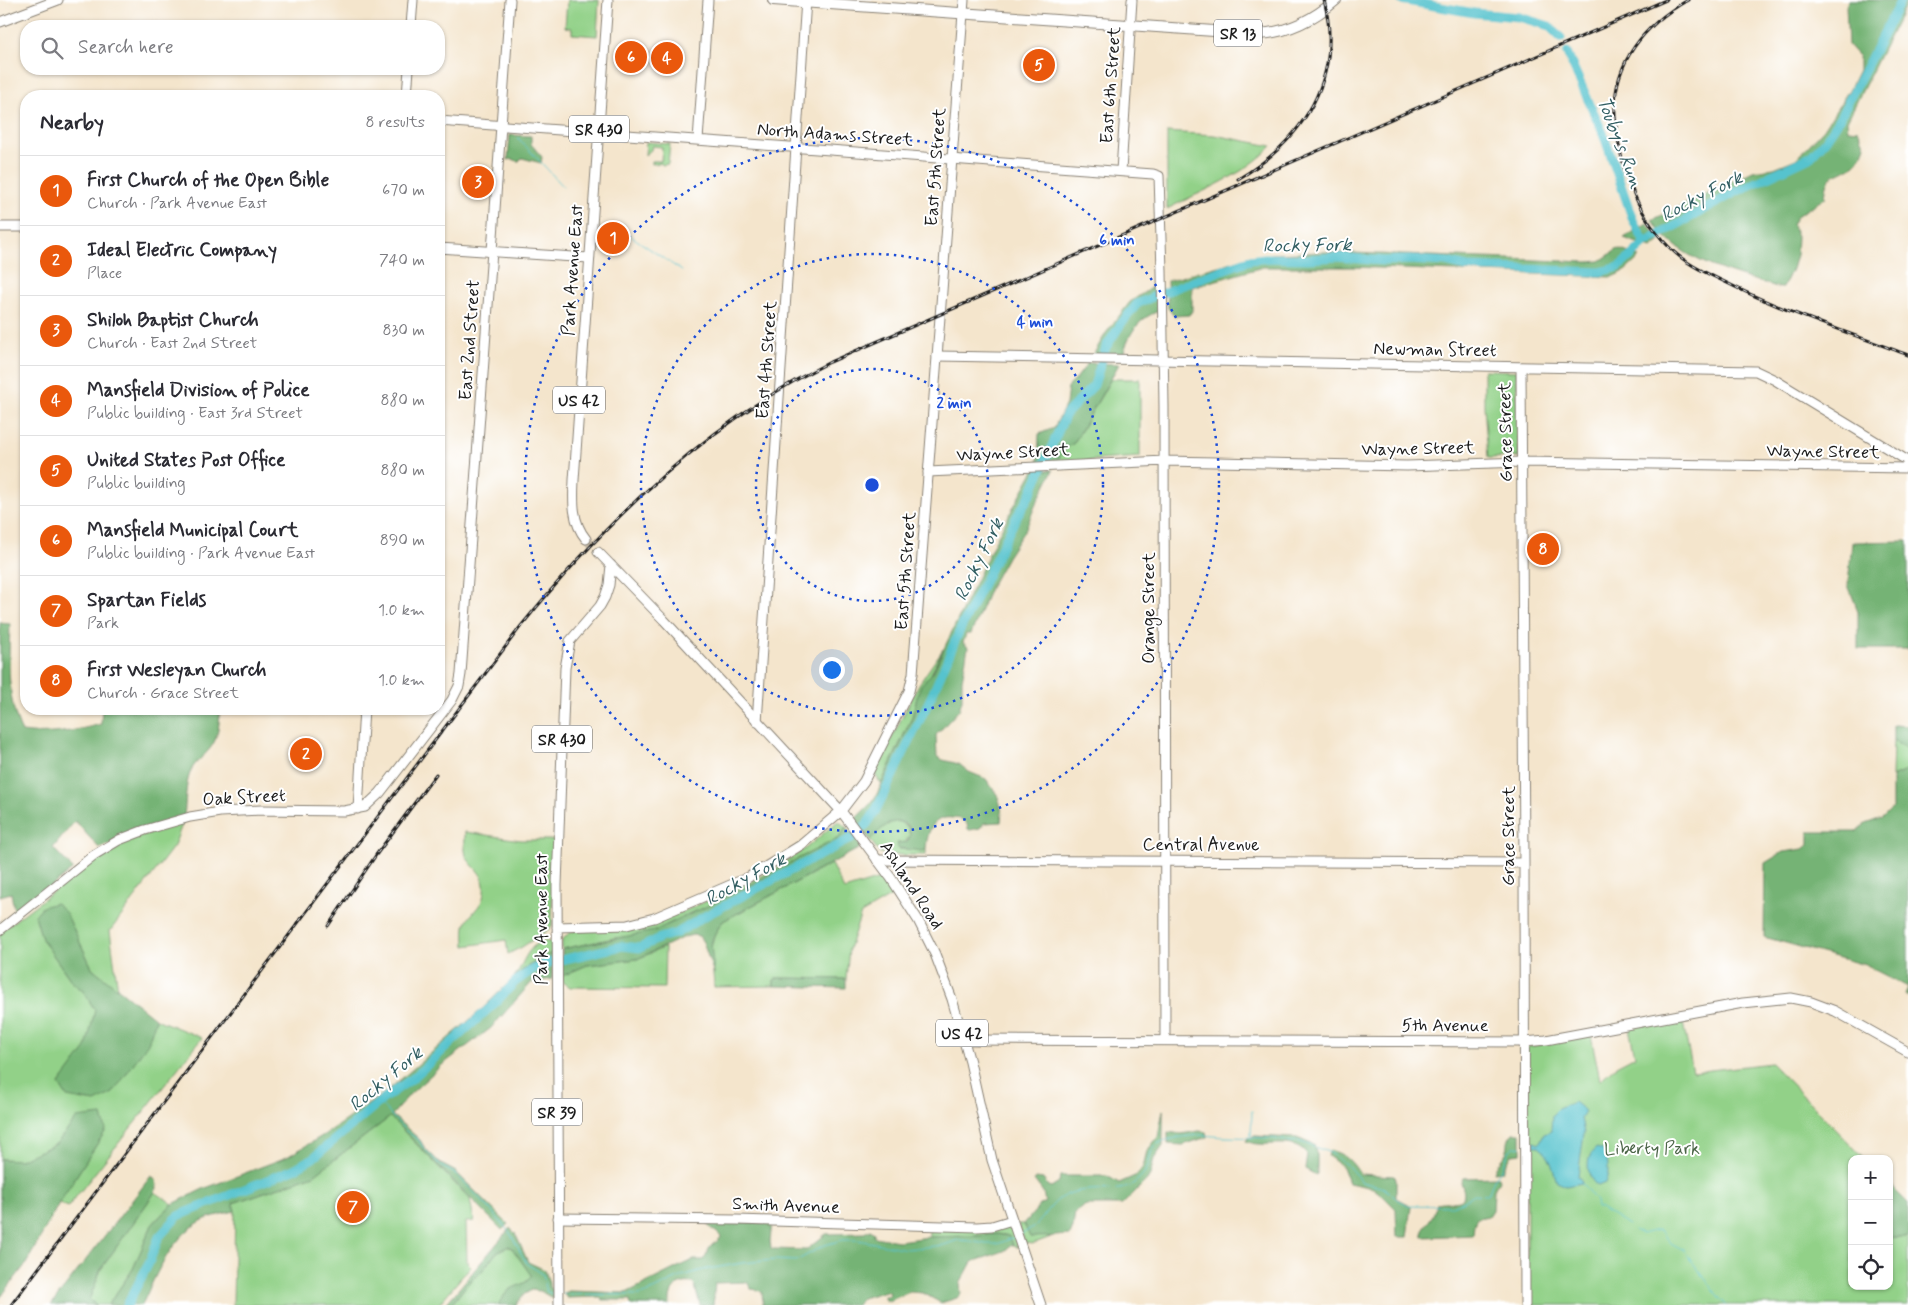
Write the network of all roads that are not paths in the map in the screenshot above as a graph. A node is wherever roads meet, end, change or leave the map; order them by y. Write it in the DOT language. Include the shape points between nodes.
graph roads {
  1 [pos="58,0"];
  2 [pos="413,0"];
  3 [pos="510,0"];
  4 [pos="608,0"];
  5 [pos="708,0"];
  6 [pos="773,0"];
  7 [pos="964,0"];
  8 [pos="1132,0"];
  9 [pos="1336,0"];
  10 [pos="806,1"];
  11 [pos="964,13"];
  12 [pos="412,20"];
  13 [pos="0,22"];
  14 [pos="1130,26"];
  15 [pos="408,75"];
  16 [pos="407,90"];
  17 [pos="445,121"];
  18 [pos="501,126"];
  19 [pos="599,133"];
  20 [pos="698,140"];
  21 [pos="796,147"];
  22 [pos="952,158"];
  23 [pos="1121,171"];
  24 [pos="1159,176"];
  25 [pos="20,227"];
  26 [pos="0,228"];
  27 [pos="445,248"];
  28 [pos="492,252"];
  29 [pos="589,258"];
  30 [pos="937,356"];
  31 [pos="1164,360"];
  32 [pos="1521,368"];
  33 [pos="1165,461"];
  34 [pos="1908,461"];
  35 [pos="1522,462"];
  36 [pos="1908,468"];
  37 [pos="928,472"];
  38 [pos="586,539"];
  39 [pos="598,552"];
  40 [pos="611,564"];
  41 [pos="460,682"];
  42 [pos="445,710"];
  43 [pos="364,715"];
  44 [pos="441,715"];
  45 [pos="757,722"];
  46 [pos="358,809"];
  47 [pos="841,811"];
  48 [pos="877,860"];
  49 [pos="1165,860"];
  50 [pos="1524,863"];
  51 [pos="557,927"];
  52 [pos="0,930"];
  53 [pos="964,1040"];
  54 [pos="1166,1040"];
  55 [pos="1524,1042"];
  56 [pos="1908,1052"];
  57 [pos="558,1218"];
  58 [pos="1012,1220"];
  59 [pos="559,1303"];
  60 [pos="1041,1305"];
  61 [pos="1525,1305"];
  1 -- 13 [label="main road"];
  2 -- 12 [label="main road"];
  3 -- 18 [label="main road, East 2nd Street"];
  4 -- 19 [label="main road, Park Avenue East / SR 430"];
  5 -- 20 [label="main road"];
  6 -- 10 [label="highway, SR 13"];
  7 -- 11 [label="main road, East 5th Street"];
  8 -- 14 [label="main road, East 6th Street"];
  9 -- 14 [label="highway, SR 13" via="1308,21 1270,33"];
  10 -- 11 [label="highway, SR 13"];
  10 -- 21 [label="main road, East 4th Street"];
  11 -- 14 [label="highway, SR 13"];
  11 -- 22 [label="main road, East 5th Street"];
  14 -- 23 [label="main road, East 6th Street"];
  15 -- 16 [label="main road"];
  17 -- 18 [label="main road, North Adams Street"];
  18 -- 19 [label="main road, North Adams Street"];
  18 -- 28 [label="main road, East 2nd Street"];
  19 -- 20 [label="main road, North Adams Street"];
  19 -- 29 [label="main road, Park Avenue East / SR 430"];
  20 -- 21 [label="main road, North Adams Street"];
  21 -- 22 [label="main road, North Adams Street"];
  21 -- 45 [label="main road, East 4th Street"];
  22 -- 23 [label="main road, North Adams Street"];
  22 -- 30 [label="main road, East 5th Street"];
  23 -- 24 [label="main road, North Adams Street"];
  24 -- 31 [label="main road, Orange Street"];
  25 -- 26 [label="main road"];
  27 -- 28 [label="main road"];
  28 -- 29 [label="main road"];
  28 -- 41 [label="main road, East 2nd Street"];
  29 -- 38 [label="main road, Park Avenue East / US 42" via="573,496 577,524"];
  30 -- 31 [label="main road, Newman Street"];
  30 -- 37 [label="main road, East 5th Street"];
  31 -- 32 [label="main road, Newman Street"];
  31 -- 33 [label="main road, Orange Street"];
  32 -- 34 [label="main road, Newman Street" via="1756,371"];
  32 -- 35 [label="main road, Grace Street"];
  33 -- 35 [label="main road, Wayne Street" via="1407,466"];
  33 -- 37 [label="main road, Wayne Street"];
  33 -- 49 [label="main road, Orange Street"];
  35 -- 36 [label="main road, Wayne Street"];
  35 -- 50 [label="main road, Grace Street"];
  37 -- 47 [label="main road, East 5th Street" via="912,684 867,776"];
  39 -- 40 [label="main road, US 42"];
  40 -- 45 [label="main road, Ashland Road / US 42"];
  40 -- 51 [label="main road, Park Avenue East / SR 430" via="603,601 576,632 566,656"];
  41 -- 42 [label="main road, Oak Street"];
  43 -- 46 [label="main road"];
  44 -- 46 [label="main road, Oak Street" via="377,797"];
  45 -- 47 [label="main road, Ashland Road / US 42"];
  46 -- 52 [label="main road, Oak Street" via="226,812 190,817 145,830 94,855"];
  47 -- 48 [label="main road, Ashland Road / US 42"];
  47 -- 51 [label="main road, East 5th Street" via="801,845 767,867 661,916 627,925"];
  48 -- 49 [label="main road, Central Avenue"];
  48 -- 53 [label="main road, Ashland Road / US 42" via="905,899 930,944"];
  49 -- 50 [label="main road, Central Avenue"];
  49 -- 54 [label="main road, Orange Street"];
  50 -- 55 [label="main road, Grace Street"];
  51 -- 57 [label="main road, Park Avenue East / SR 39"];
  53 -- 54 [label="main road, 5th Avenue"];
  53 -- 58 [label="main road, Ashland Road / US 42" via="988,1145"];
  54 -- 55 [label="main road, 5th Avenue"];
  55 -- 56 [label="main road, 5th Avenue" via="1743,1003 1791,998 1835,1011"];
  55 -- 61 [label="main road, Grace Street"];
  57 -- 58 [label="main road, Smith Avenue" via="977,1227"];
  57 -- 59 [label="main road, Park Avenue East / SR 39"];
  58 -- 60 [label="main road, Ashland Road / US 42"];
}
